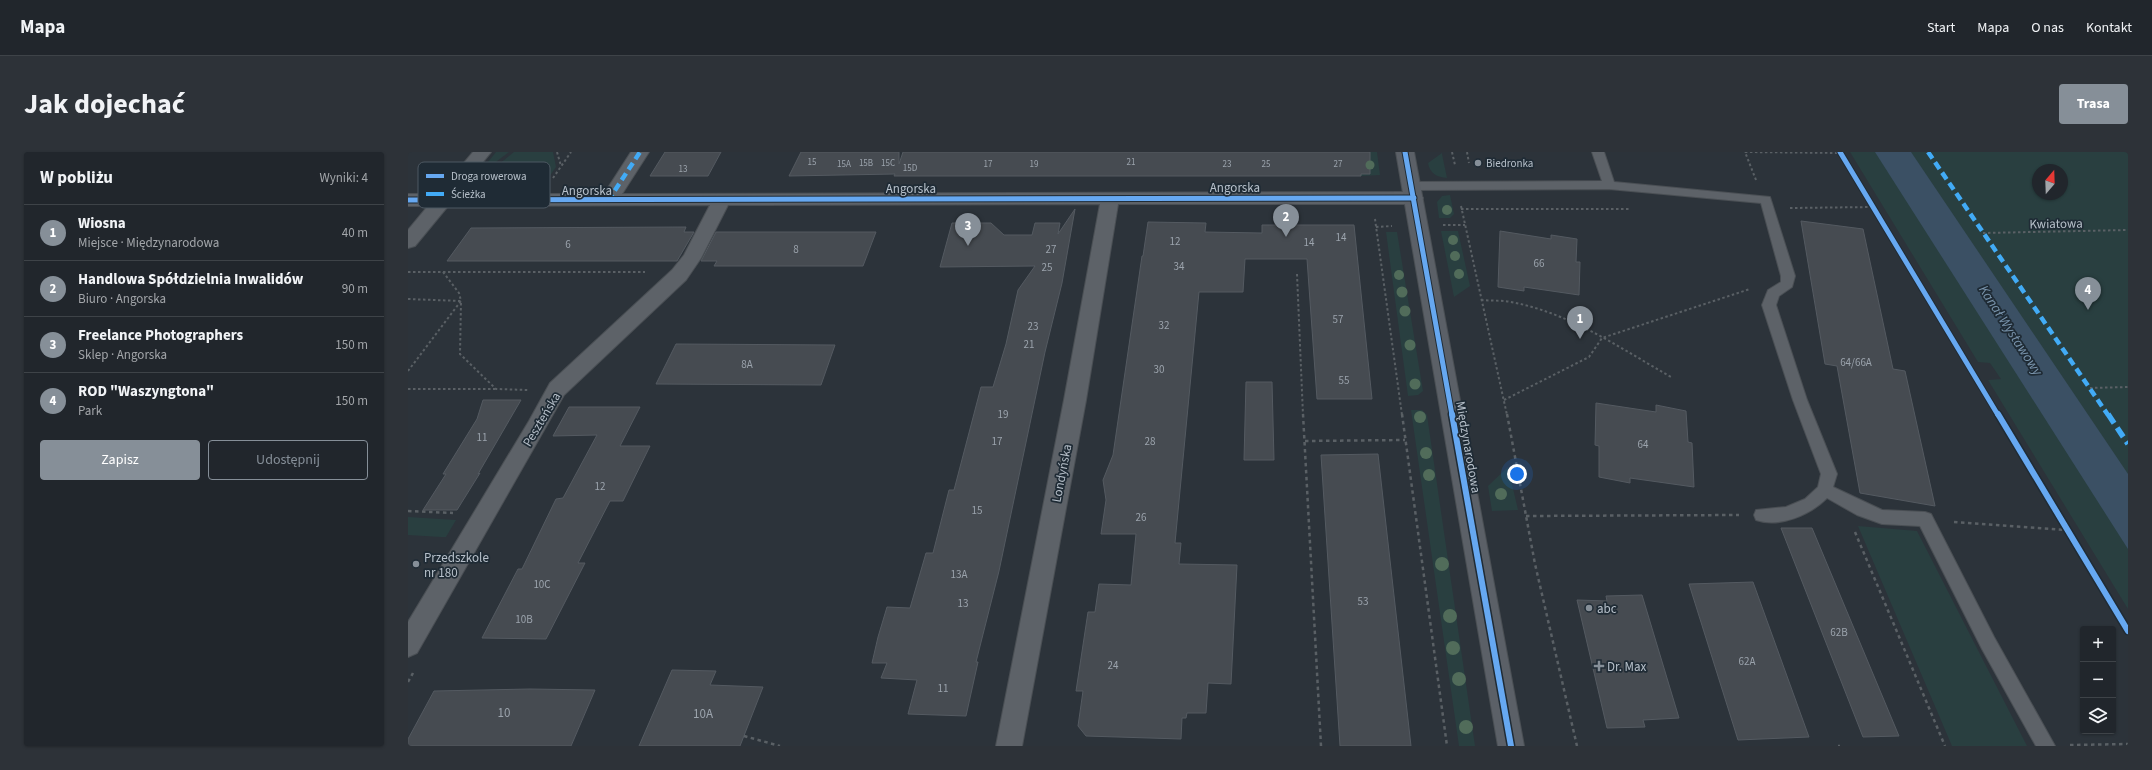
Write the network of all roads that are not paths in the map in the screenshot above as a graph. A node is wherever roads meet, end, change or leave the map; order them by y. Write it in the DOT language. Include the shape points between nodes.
graph roads {
  1 [pos="482,152"];
  2 [pos="640,152"];
  3 [pos="1405,152"];
  4 [pos="1598,152"];
  5 [pos="474,162"];
  6 [pos="1609,185"];
  7 [pos="1413,192"];
  8 [pos="1110,199"];
  9 [pos="722,200"];
  10 [pos="550,201"];
  11 [pos="608,201"];
  12 [pos="437,208"];
  13 [pos="408,242"];
  14 [pos="1825,490"];
  15 [pos="1762,515"];
  16 [pos="408,646"];
  17 [pos="2046,745"];
  18 [pos="1009,746"];
  19 [pos="1511,746"];
  1 -- 5 [label="street"];
  2 -- 11 [label="street"];
  3 -- 7 [label="street, Międzynarodowa"];
  4 -- 6 [label="lane"];
  6 -- 7 [label="lane" via="1459,185"];
  6 -- 14 [label="lane" via="1766,200 1788,276 1787,284 1773,294 1769,305 1800,400 1828,474"];
  7 -- 8 [label="street, Angorska"];
  7 -- 19 [label="street, Międzynarodowa"];
  8 -- 9 [label="street, Angorska"];
  8 -- 18 [label="street, Londyńska" via="1075,400"];
  9 -- 11 [label="street, Angorska"];
  9 -- 16 [label="street, Peszteńska" via="692,258 679,276 552,396"];
  10 -- 11 [label="street, Angorska"];
  12 -- 13 [label="street"];
  14 -- 15 [label="lane" via="1811,504 1787,514"];
  14 -- 17 [label="lane" via="1882,517 1925,519 1988,643"];
}
